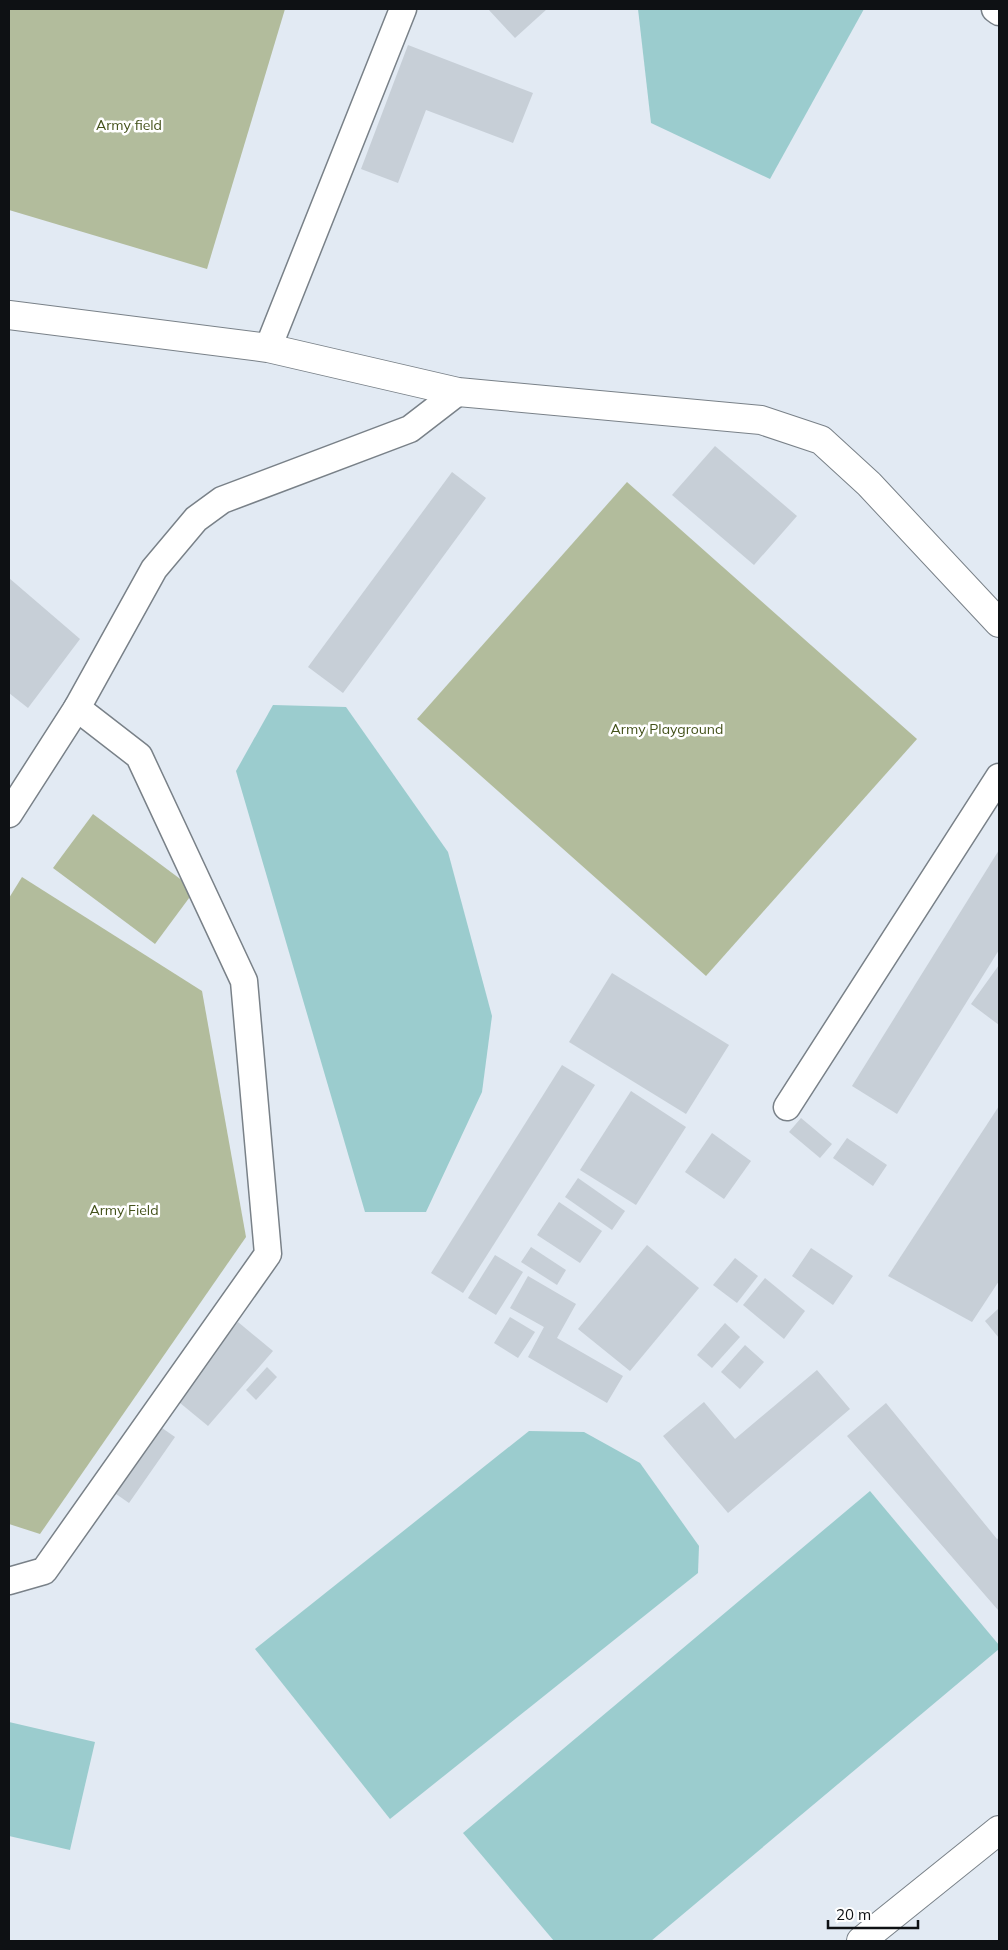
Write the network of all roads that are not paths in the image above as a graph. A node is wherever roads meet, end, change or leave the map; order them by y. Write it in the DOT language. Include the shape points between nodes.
graph roads {
  1 [pos="404,9"];
  2 [pos="995,9"];
  3 [pos="999,12"];
  4 [pos="9,315"];
  5 [pos="268,348"];
  6 [pos="458,392"];
  7 [pos="999,622"];
  8 [pos="77,708"];
  9 [pos="999,777"];
  10 [pos="9,814"];
  11 [pos="787,1107"];
  12 [pos="9,1581"];
  13 [pos="999,1830"];
  14 [pos="869,1939"];
  1 -- 5 [label="street"];
  2 -- 3 [label="street"];
  4 -- 5 [label="street"];
  5 -- 6 [label="street"];
  6 -- 7 [label="street" via="761,420 821,440 869,484"];
  6 -- 8 [label="street" via="410,429 222,500 196,519 154,569"];
  8 -- 10 [label="street"];
  8 -- 12 [label="street" via="139,756 244,981 268,1254 44,1571"];
  9 -- 11 [label="street"];
  13 -- 14 [label="street"];
}
